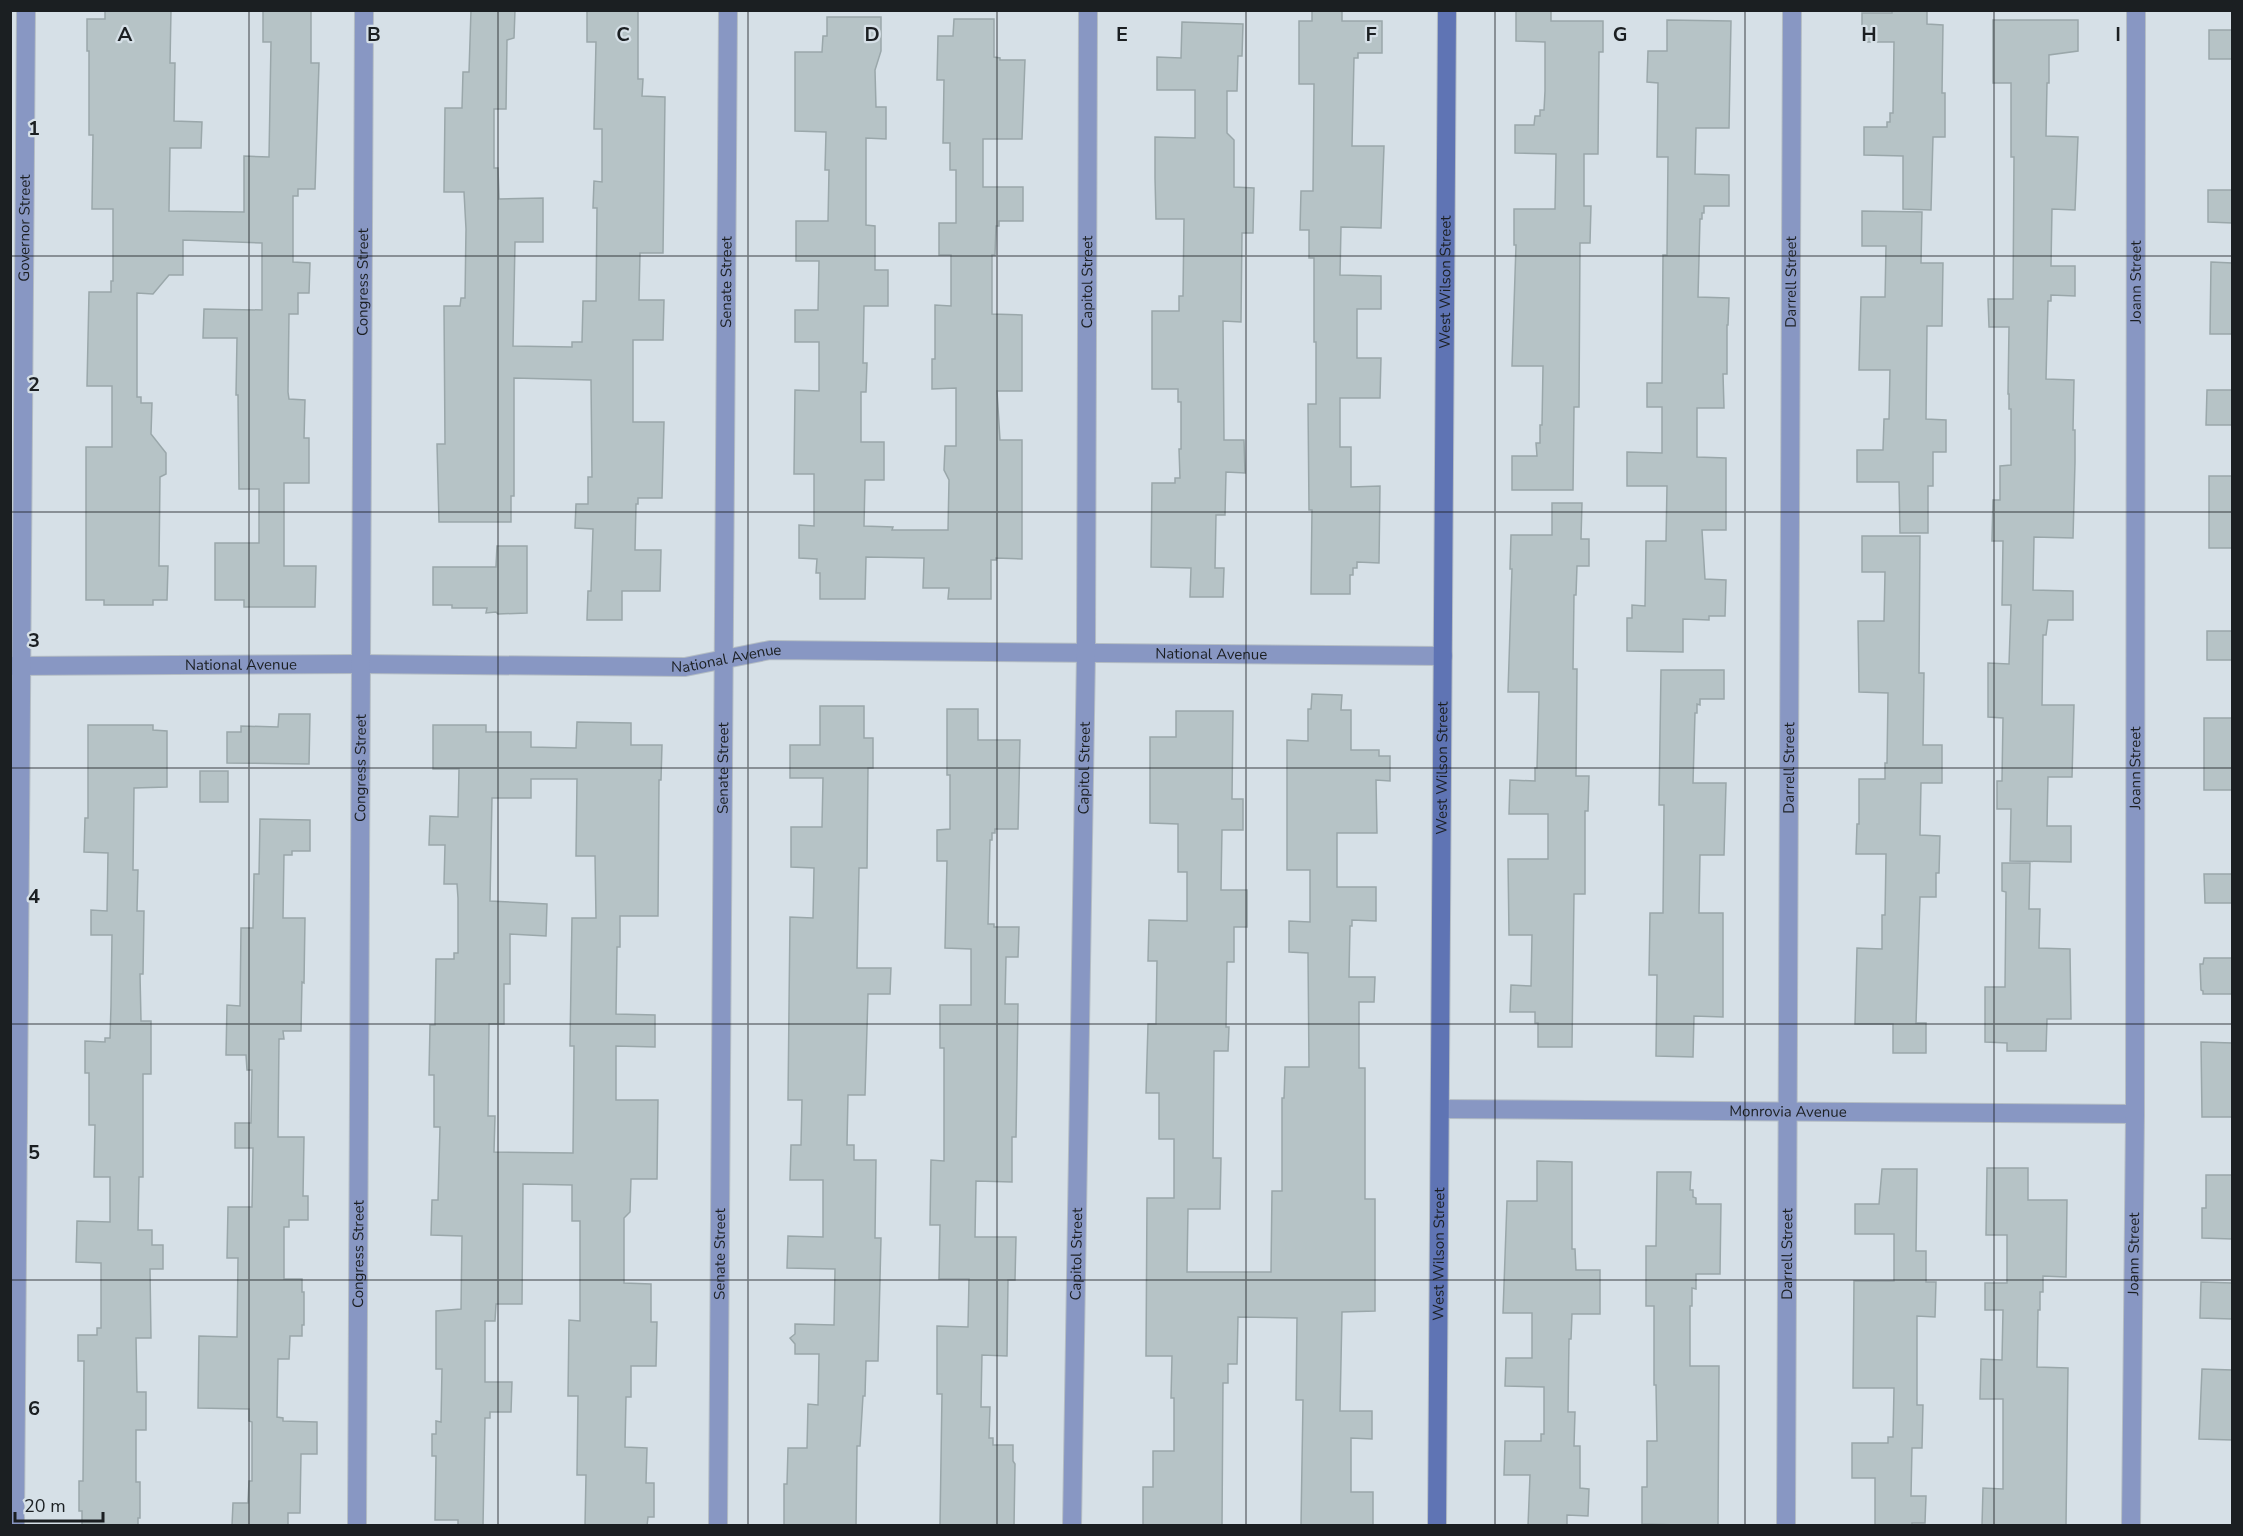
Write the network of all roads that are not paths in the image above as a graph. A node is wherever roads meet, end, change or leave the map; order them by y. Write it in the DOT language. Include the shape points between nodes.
graph roads {
  1 [pos="26,10"];
  2 [pos="364,10"];
  3 [pos="728,10"];
  4 [pos="1088,10"];
  5 [pos="1447,10"];
  6 [pos="1792,10"];
  7 [pos="2136,10"];
  8 [pos="1086,653"];
  9 [pos="1443,656"];
  10 [pos="723,660"];
  11 [pos="361,664"];
  12 [pos="16,666"];
  13 [pos="1440,1109"];
  14 [pos="1788,1110"];
  15 [pos="2135,1114"];
  16 [pos="15,1526"];
  17 [pos="357,1526"];
  18 [pos="718,1526"];
  19 [pos="1072,1526"];
  20 [pos="1437,1526"];
  21 [pos="1786,1526"];
  22 [pos="2131,1526"];
  1 -- 12 [label="street, Governor Street"];
  2 -- 11 [label="street, Congress Street"];
  3 -- 10 [label="street, Senate Street"];
  4 -- 8 [label="street, Capitol Street"];
  5 -- 9 [label="street, West Wilson Street"];
  6 -- 14 [label="street, Darrell Street"];
  7 -- 15 [label="street, Joann Street"];
  8 -- 9 [label="street, National Avenue"];
  8 -- 10 [label="street, National Avenue" via="770,650"];
  8 -- 19 [label="street, Capitol Street"];
  9 -- 13 [label="street, West Wilson Street"];
  10 -- 11 [label="street, National Avenue" via="685,668"];
  10 -- 18 [label="street, Senate Street"];
  11 -- 12 [label="street, National Avenue"];
  11 -- 17 [label="street, Congress Street"];
  12 -- 16 [label="street, Governor Street"];
  13 -- 14 [label="street, Monrovia Avenue"];
  13 -- 20 [label="street, West Wilson Street"];
  14 -- 15 [label="street, Monrovia Avenue"];
  14 -- 21 [label="street, Darrell Street"];
  15 -- 22 [label="street, Joann Street"];
}
